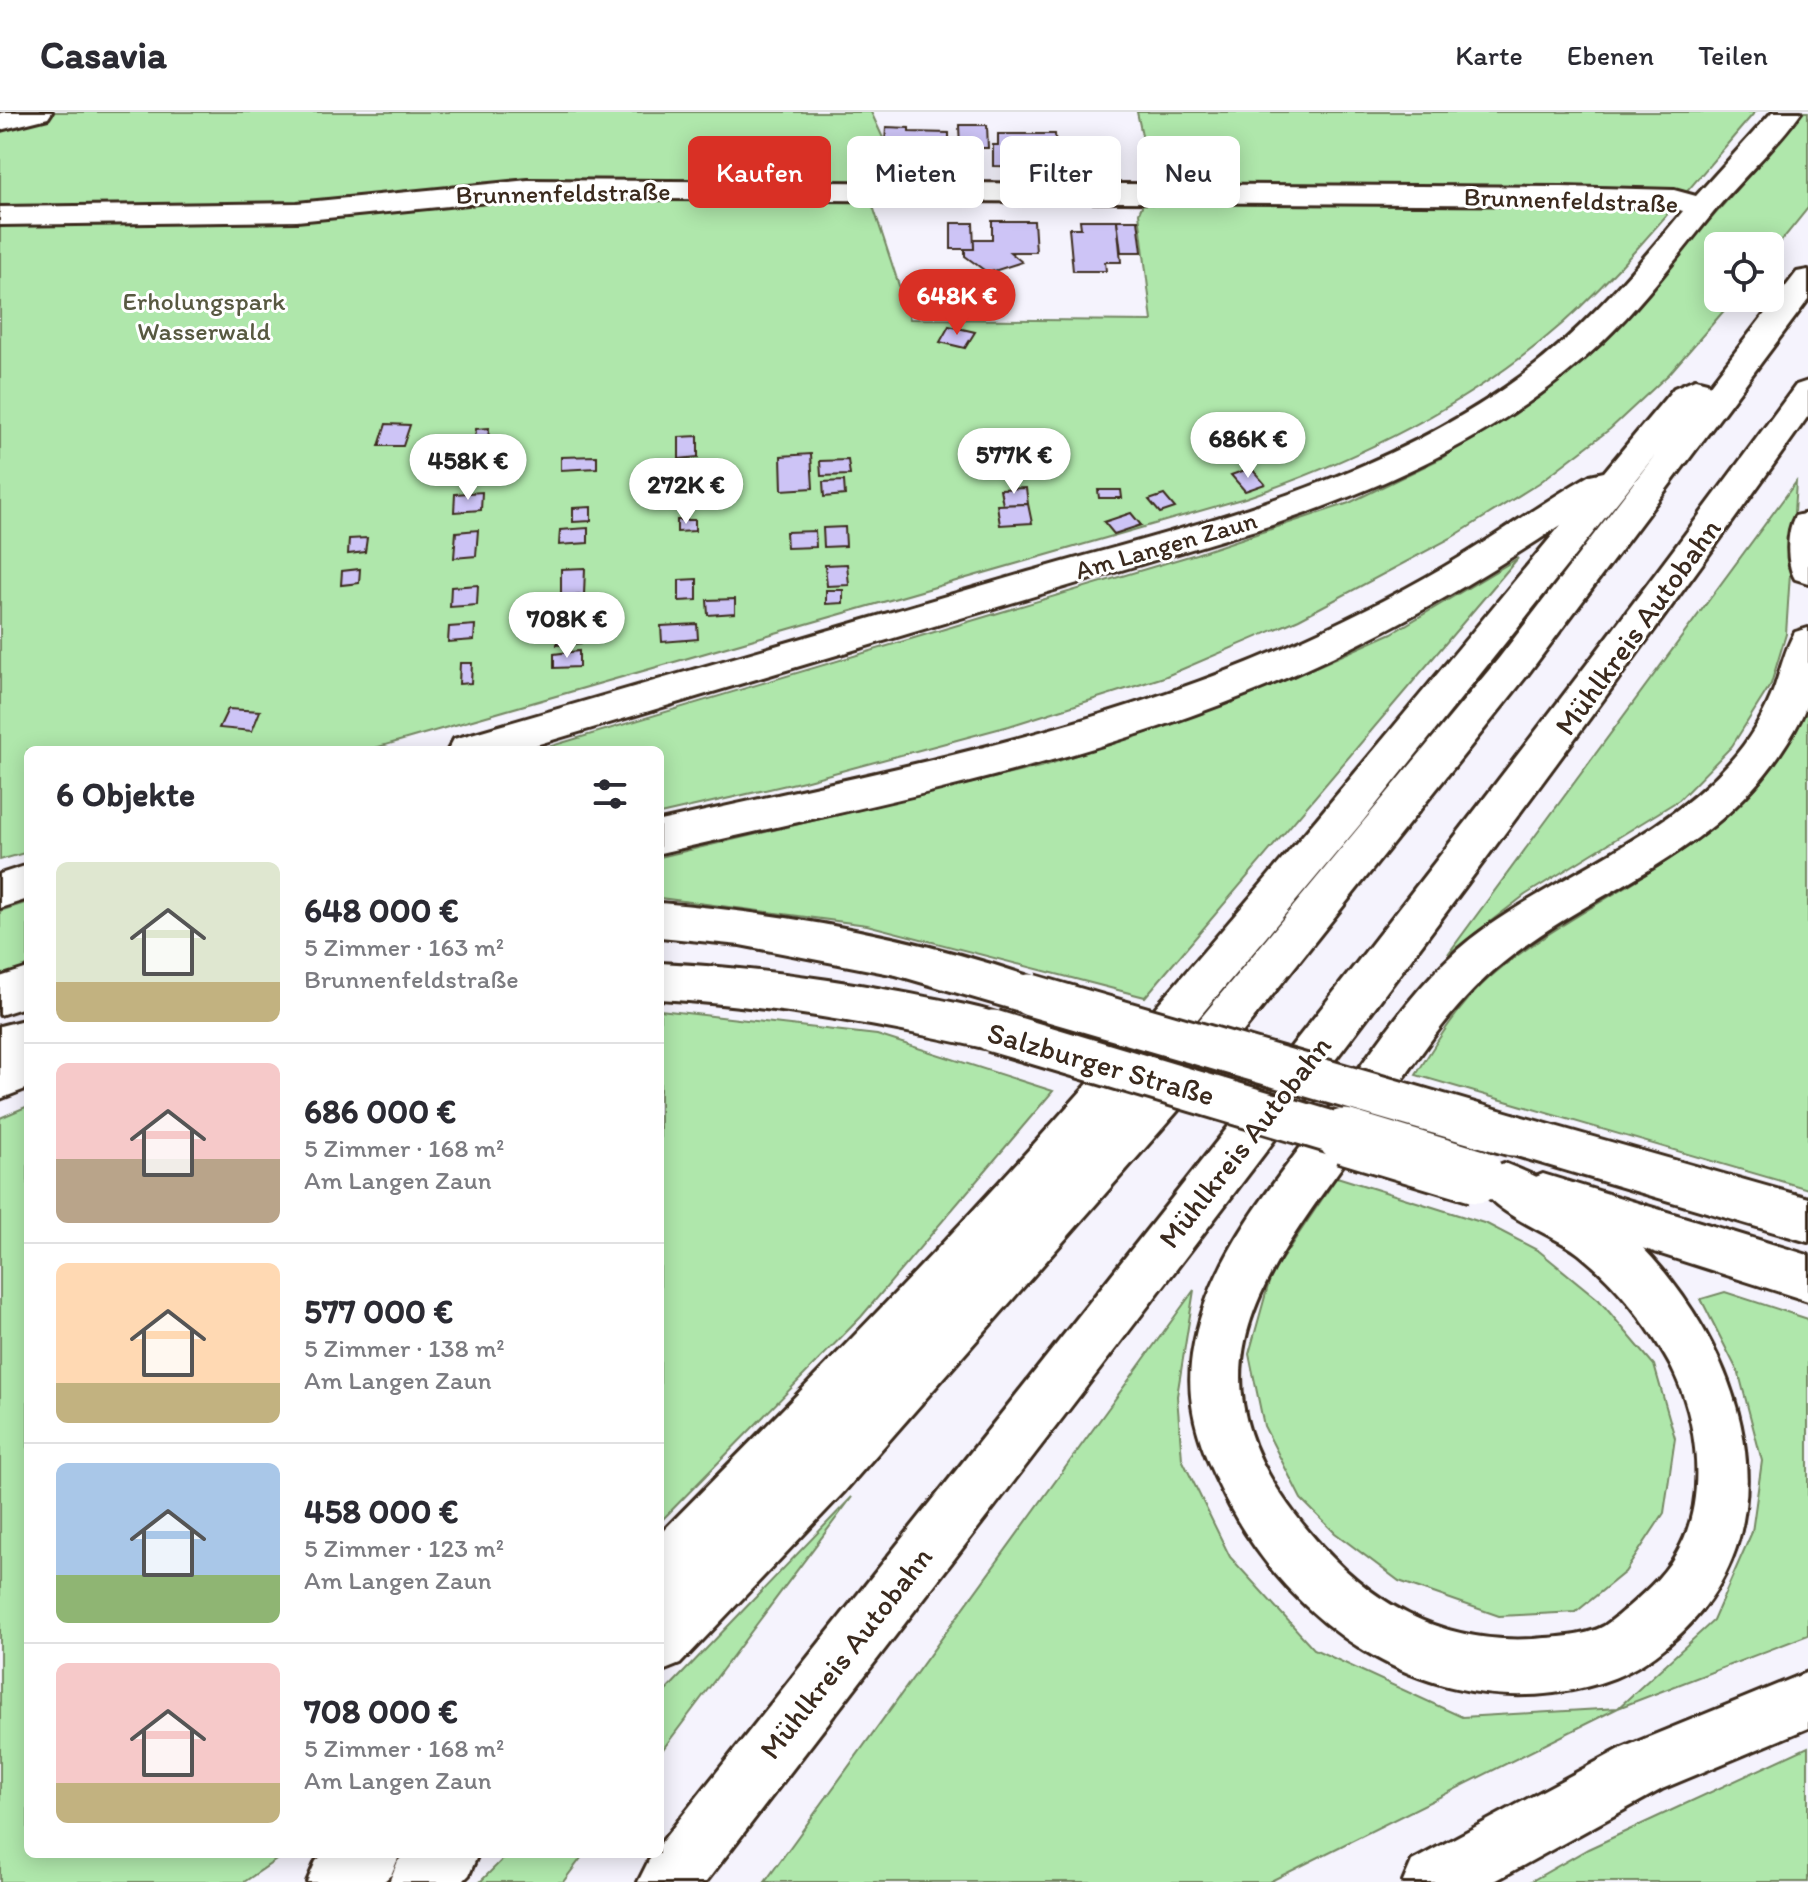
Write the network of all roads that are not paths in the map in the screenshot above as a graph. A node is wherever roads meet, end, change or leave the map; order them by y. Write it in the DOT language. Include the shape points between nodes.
graph roads {
  1 [pos="38,112"];
  2 [pos="1787,112"];
  3 [pos="0,122"];
  4 [pos="1688,203"];
  5 [pos="0,216"];
  6 [pos="1808,279"];
  7 [pos="1761,344"];
  8 [pos="1808,392"];
  9 [pos="1622,472"];
  10 [pos="1808,525"];
  11 [pos="1808,570"];
  12 [pos="1808,642"];
  13 [pos="482,746"];
  14 [pos="664,836"];
  15 [pos="24,883"];
  16 [pos="0,891"];
  17 [pos="664,920"];
  18 [pos="664,981"];
  19 [pos="24,988"];
  20 [pos="0,996"];
  21 [pos="24,1039"];
  22 [pos="0,1045"];
  23 [pos="24,1069"];
  24 [pos="0,1079"];
  25 [pos="1490,1180"];
  26 [pos="1808,1220"];
  27 [pos="1808,1278"];
  28 [pos="664,1569"];
  29 [pos="664,1640"];
  30 [pos="1808,1700"];
  31 [pos="365,1858"];
  32 [pos="444,1858"];
  33 [pos="337,1882"];
  34 [pos="419,1882"];
  35 [pos="668,1882"];
  36 [pos="1433,1882"];
  1 -- 3 [label="main road"];
  2 -- 4 [label="main road, Am Langen Zaun"];
  4 -- 5 [label="main road, Brunnenfeldstraße" via="528,189 282,213"];
  4 -- 13 [label="main road, Am Langen Zaun" via="1626,299 1556,365 1454,434 1389,469 1260,517"];
  6 -- 7 [label="main road"];
  7 -- 9 [label="main road" via="1686,395"];
  7 -- 29 [label="main road" via="1512,668 1187,1068 824,1474"];
  8 -- 35 [label="main road, Mühlkreis Autobahn" via="1517,790"];
  9 -- 14 [label="main road" via="1383,618 1217,690 1045,744"];
  9 -- 28 [label="main road" via="1359,798 1075,1132"];
  10 -- 11 [label="main road"];
  12 -- 25 [label="main road" via="1782,718 1756,760 1703,817 1516,929 1463,972 1412,1033 1258,1246 1229,1307 1214,1376 1219,1425 1264,1519 1301,1567 1346,1610 1398,1639 1460,1663 1520,1668 1573,1663 1621,1648 1668,1612 1696,1578 1723,1499 1716,1413 1678,1330 1640,1279 1581,1227"];
  15 -- 16 [label="main road"];
  17 -- 26 [label="main road, Salzburger Straße, bridge" via="740,927 880,954"];
  18 -- 25 [label="main road, Salzburger Straße, bridge" via="884,1006 993,1031"];
  19 -- 20 [label="main road"];
  21 -- 22 [label="main road"];
  23 -- 24 [label="main road"];
  25 -- 27 [label="main road, Salzburger Straße"];
  30 -- 36 [label="main road" via="1642,1768"];
  31 -- 33 [label="main road"];
  32 -- 34 [label="main road"];
}
